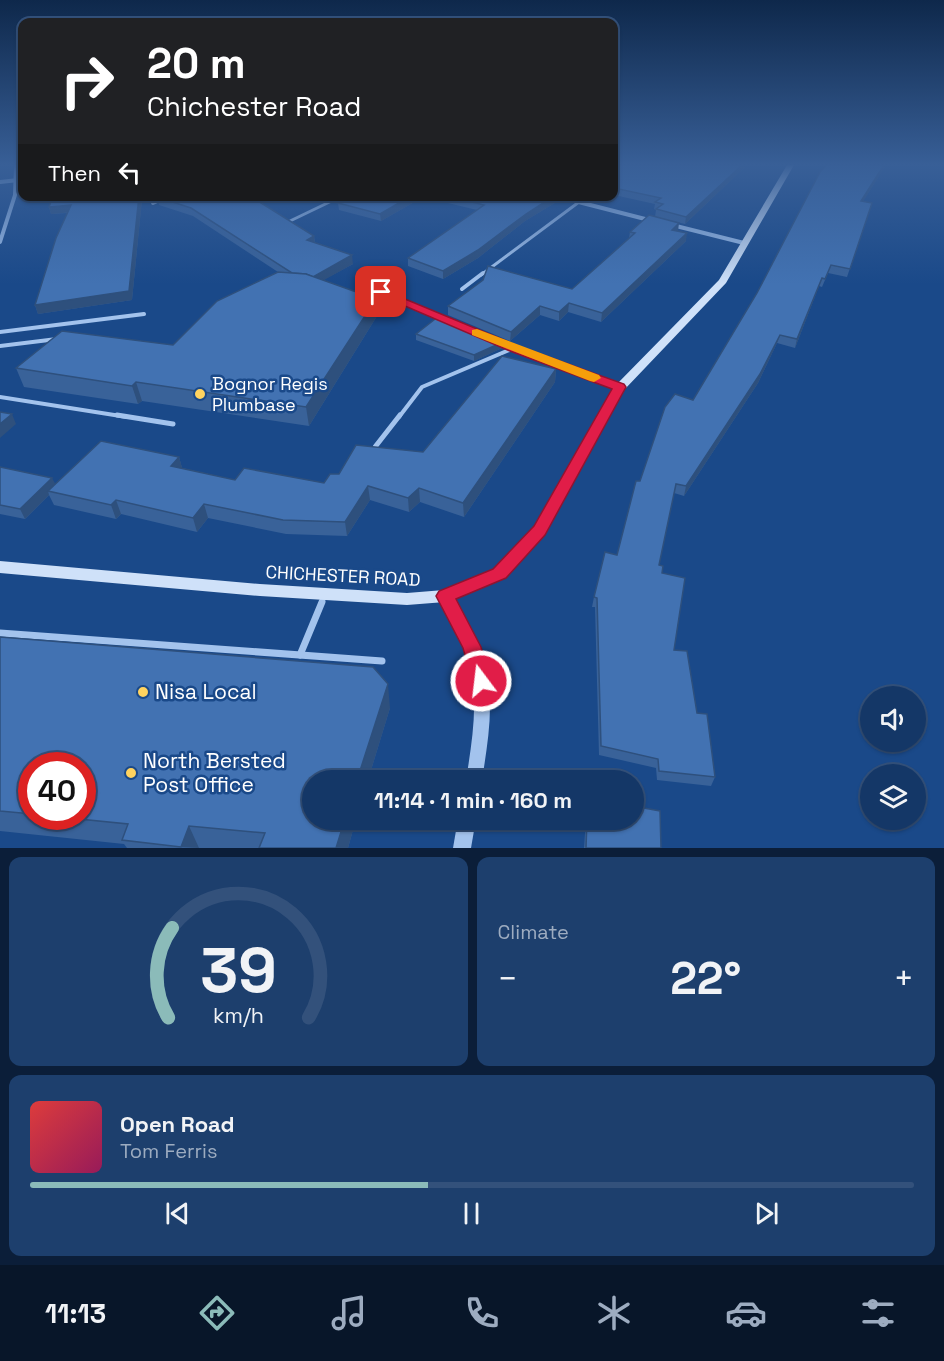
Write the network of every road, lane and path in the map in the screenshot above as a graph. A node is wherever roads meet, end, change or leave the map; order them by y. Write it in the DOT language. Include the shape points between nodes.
graph roads {
  1 [pos="14,205"];
  2 [pos="324,205"];
  3 [pos="576,205"];
  4 [pos="589,205"];
  5 [pos="767,205"];
  6 [pos="290,221"];
  7 [pos="659,222"];
  8 [pos="671,225"];
  9 [pos="0,242"];
  10 [pos="744,243"];
  11 [pos="359,283"];
  12 [pos="462,289"];
  13 [pos="144,314"];
  14 [pos="454,323"];
  15 [pos="0,332"];
  16 [pos="484,336"];
  17 [pos="67,338"];
  18 [pos="0,346"];
  19 [pos="514,348"];
  20 [pos="620,387"];
  21 [pos="0,397"];
  22 [pos="173,424"];
  23 [pos="375,447"];
  24 [pos="0,567"];
  25 [pos="325,595"];
  26 [pos="445,596"];
  27 [pos="0,633"];
  28 [pos="300,655"];
  29 [pos="382,661"];
  30 [pos="476,770"];
  31 [pos="465,830"];
  32 [pos="462,848"];
  1 -- 9 [label="street"];
  2 -- 6 [label="lane"];
  3 -- 12 [label="lane"];
  4 -- 7 [label="street"];
  5 -- 10 [label="main road, CHICHESTER ROAD"];
  8 -- 10 [label="street"];
  10 -- 20 [label="main road, CHICHESTER ROAD" via="723,281"];
  11 -- 14 [label="street"];
  13 -- 15 [label="lane"];
  16 -- 19 [label="street"];
  17 -- 18 [label="lane"];
  19 -- 20 [label="street"];
  19 -- 23 [label="lane" via="422,387"];
  20 -- 26 [label="main road, CHICHESTER ROAD" via="540,530 500,574"];
  21 -- 22 [label="lane"];
  24 -- 25 [label="main road, CHICHESTER ROAD"];
  25 -- 26 [label="main road, CHICHESTER ROAD" via="407,599"];
  25 -- 28 [label="lane"];
  26 -- 30 [label="street" via="472,647 481,681 481,742"];
  27 -- 28 [label="lane"];
  28 -- 29 [label="lane"];
  31 -- 32 [label="street"];
}
